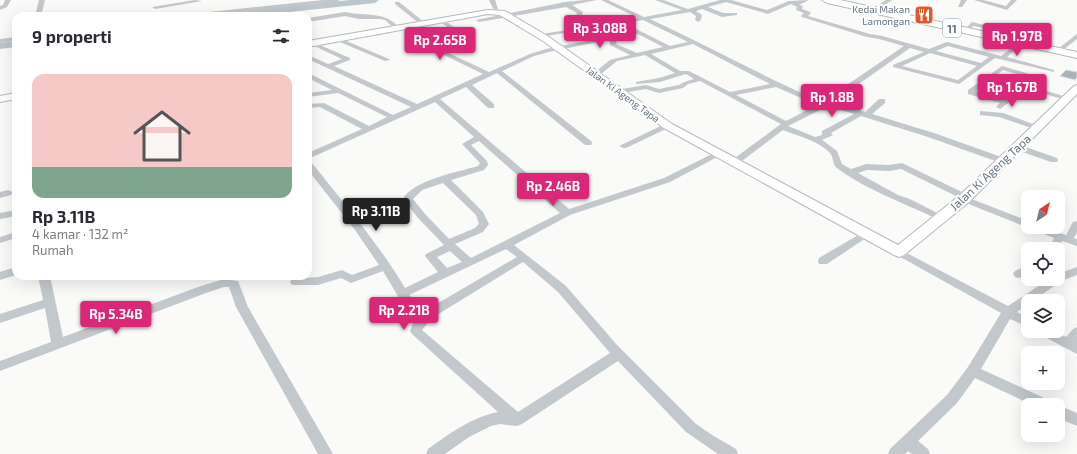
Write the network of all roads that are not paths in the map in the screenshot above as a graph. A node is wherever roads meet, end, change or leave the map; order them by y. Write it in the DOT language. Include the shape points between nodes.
graph roads {
  1 [pos="8,0"];
  2 [pos="42,0"];
  3 [pos="162,0"];
  4 [pos="337,0"];
  5 [pos="492,0"];
  6 [pos="594,0"];
  7 [pos="604,0"];
  8 [pos="658,0"];
  9 [pos="726,0"];
  10 [pos="806,0"];
  11 [pos="827,0"];
  12 [pos="837,0"];
  13 [pos="889,0"];
  14 [pos="964,0"];
  15 [pos="977,0"];
  16 [pos="1014,0"];
  17 [pos="199,1"];
  18 [pos="558,1"];
  19 [pos="178,2"];
  20 [pos="795,3"];
  21 [pos="397,4"];
  22 [pos="989,4"];
  23 [pos="568,5"];
  24 [pos="960,6"];
  25 [pos="0,8"];
  26 [pos="703,8"];
  27 [pos="876,9"];
  28 [pos="985,9"];
  29 [pos="496,10"];
  30 [pos="689,10"];
  31 [pos="39,12"];
  32 [pos="216,12"];
  33 [pos="735,14"];
  34 [pos="511,18"];
  35 [pos="644,18"];
  36 [pos="312,19"];
  37 [pos="441,20"];
  38 [pos="698,20"];
  39 [pos="927,21"];
  40 [pos="422,23"];
  41 [pos="480,23"];
  42 [pos="622,23"];
  43 [pos="947,26"];
  44 [pos="985,26"];
  45 [pos="402,27"];
  46 [pos="598,27"];
  47 [pos="590,28"];
  48 [pos="968,29"];
  49 [pos="456,31"];
  50 [pos="639,32"];
  51 [pos="542,36"];
  52 [pos="1077,36"];
  53 [pos="606,39"];
  54 [pos="12,40"];
  55 [pos="337,40"];
  56 [pos="0,41"];
  57 [pos="694,42"];
  58 [pos="1021,42"];
  59 [pos="312,44"];
  60 [pos="312,44"];
  61 [pos="909,46"];
  62 [pos="668,47"];
  63 [pos="558,48"];
  64 [pos="1061,49"];
  65 [pos="931,50"];
  66 [pos="646,52"];
  67 [pos="1077,53"];
  68 [pos="636,55"];
  69 [pos="358,56"];
  70 [pos="994,56"];
  71 [pos="1002,58"];
  72 [pos="312,59"];
  73 [pos="387,60"];
  74 [pos="884,63"];
  75 [pos="983,64"];
  76 [pos="328,66"];
  77 [pos="896,66"];
  78 [pos="1002,68"];
  79 [pos="497,70"];
  80 [pos="1052,71"];
  81 [pos="679,73"];
  82 [pos="488,74"];
  83 [pos="596,74"];
  84 [pos="312,77"];
  85 [pos="989,78"];
  86 [pos="701,79"];
  87 [pos="641,82"];
  88 [pos="467,84"];
  89 [pos="777,85"];
  90 [pos="648,87"];
  91 [pos="1024,88"];
  92 [pos="1077,88"];
  93 [pos="617,90"];
  94 [pos="337,91"];
  95 [pos="312,94"];
  96 [pos="730,94"];
  97 [pos="12,96"];
  98 [pos="0,98"];
  99 [pos="435,98"];
  100 [pos="1066,98"];
  101 [pos="882,101"];
  102 [pos="824,104"];
  103 [pos="312,106"];
  104 [pos="491,106"];
  105 [pos="417,107"];
  106 [pos="982,113"];
  107 [pos="862,115"];
  108 [pos="394,118"];
  109 [pos="668,126"];
  110 [pos="785,126"];
  111 [pos="1037,127"];
  112 [pos="369,129"];
  113 [pos="478,138"];
  114 [pos="814,140"];
  115 [pos="588,143"];
  116 [pos="623,146"];
  117 [pos="1021,148"];
  118 [pos="312,154"];
  119 [pos="719,154"];
  120 [pos="1054,160"];
  121 [pos="1004,161"];
  122 [pos="735,162"];
  123 [pos="312,169"];
  124 [pos="850,173"];
  125 [pos="445,180"];
  126 [pos="966,199"];
  127 [pos="567,212"];
  128 [pos="12,213"];
  129 [pos="0,216"];
  130 [pos="940,217"];
  131 [pos="1021,222"];
  132 [pos="1077,224"];
  133 [pos="865,234"];
  134 [pos="1052,234"];
  135 [pos="12,236"];
  136 [pos="0,240"];
  137 [pos="1068,240"];
  138 [pos="506,244"];
  139 [pos="450,245"];
  140 [pos="906,256"];
  141 [pos="524,257"];
  142 [pos="823,261"];
  143 [pos="469,262"];
  144 [pos="386,266"];
  145 [pos="1077,271"];
  146 [pos="12,272"];
  147 [pos="445,273"];
  148 [pos="0,276"];
  149 [pos="1065,276"];
  150 [pos="45,280"];
  151 [pos="296,282"];
  152 [pos="1047,286"];
  153 [pos="402,294"];
  154 [pos="50,302"];
  155 [pos="1008,312"];
  156 [pos="428,315"];
  157 [pos="0,319"];
  158 [pos="1021,319"];
  159 [pos="1077,332"];
  160 [pos="1057,338"];
  161 [pos="58,344"];
  162 [pos="1073,346"];
  163 [pos="619,354"];
  164 [pos="0,366"];
  165 [pos="971,373"];
  166 [pos="1030,398"];
  167 [pos="1065,414"];
  168 [pos="517,420"];
  169 [pos="1077,420"];
  170 [pos="908,442"];
  171 [pos="326,454"];
  172 [pos="433,454"];
  173 [pos="731,454"];
  174 [pos="895,454"];
  175 [pos="923,454"];
  1 -- 25 [label="street" via="5,6"];
  2 -- 31 [label="street"];
  3 -- 19 [label="street" via="155,1 155,9"];
  4 -- 32 [label="street"];
  5 -- 29 [label="street"];
  6 -- 23 [label="street"];
  7 -- 35 [label="street"];
  8 -- 30 [label="street"];
  9 -- 20 [label="street" via="768,12 791,2"];
  9 -- 26 [label="street"];
  10 -- 20 [label="street"];
  11 -- 39 [label="highway, 11"];
  12 -- 27 [label="highway, 11"];
  13 -- 27 [label="street"];
  14 -- 24 [label="street"];
  15 -- 22 [label="street"];
  16 -- 22 [label="street" via="1007,8"];
  17 -- 19 [label="street"];
  18 -- 23 [label="street"];
  20 -- 61 [label="street" via="797,4 794,5 801,7 798,9 808,13 804,16"];
  21 -- 40 [label="street"];
  22 -- 28 [label="street"];
  23 -- 34 [label="street"];
  23 -- 46 [label="street" via="581,12 578,15"];
  26 -- 30 [label="street"];
  26 -- 33 [label="street" via="722,15"];
  27 -- 39 [label="highway, 11"];
  29 -- 34 [label="street, Jalan Ki Ageng Tapa"];
  29 -- 37 [label="street"];
  30 -- 35 [label="street"];
  30 -- 38 [label="street" via="699,15"];
  34 -- 41 [label="street"];
  34 -- 51 [label="street, Jalan Ki Ageng Tapa"];
  35 -- 42 [label="street"];
  35 -- 57 [label="street"];
  36 -- 45 [label="street" via="345,14 385,17"];
  37 -- 40 [label="street"];
  37 -- 49 [label="street"];
  39 -- 43 [label="highway, 11"];
  40 -- 45 [label="street"];
  42 -- 46 [label="street"];
  42 -- 50 [label="street"];
  43 -- 48 [label="highway, 11"];
  43 -- 58 [label="highway, 11"];
  44 -- 48 [label="street" via="972,24"];
  45 -- 55 [label="street"];
  45 -- 82 [label="street" via="440,51"];
  46 -- 47 [label="street"];
  47 -- 51 [label="street"];
  47 -- 53 [label="street"];
  48 -- 64 [label="highway, 11"];
  50 -- 53 [label="street"];
  50 -- 62 [label="street"];
  51 -- 63 [label="street, Jalan Ki Ageng Tapa"];
  52 -- 64 [label="street"];
  53 -- 63 [label="street"];
  53 -- 68 [label="street"];
  54 -- 56 [label="street"];
  55 -- 59 [label="street"];
  55 -- 69 [label="street"];
  57 -- 62 [label="street"];
  57 -- 89 [label="street"];
  58 -- 67 [label="highway, 11"];
  58 -- 71 [label="street"];
  60 -- 69 [label="street"];
  61 -- 65 [label="street"];
  61 -- 74 [label="street"];
  62 -- 66 [label="street"];
  63 -- 79 [label="street" via="540,52"];
  63 -- 83 [label="street, Jalan Ki Ageng Tapa"];
  64 -- 67 [label="highway, 11"];
  65 -- 70 [label="street" via="946,44"];
  65 -- 75 [label="street"];
  65 -- 77 [label="street"];
  66 -- 68 [label="street"];
  66 -- 81 [label="street"];
  68 -- 83 [label="street" via="611,62 604,71"];
  69 -- 73 [label="street"];
  69 -- 76 [label="street"];
  70 -- 71 [label="street"];
  70 -- 75 [label="street"];
  71 -- 80 [label="street"];
  72 -- 76 [label="street"];
  74 -- 77 [label="street"];
  74 -- 102 [label="street"];
  75 -- 77 [label="street" via="968,76 956,81"];
  75 -- 78 [label="street"];
  76 -- 105 [label="street"];
  78 -- 85 [label="street"];
  78 -- 91 [label="street" via="1034,77"];
  79 -- 82 [label="street"];
  79 -- 115 [label="street"];
  81 -- 86 [label="street" via="687,72"];
  81 -- 87 [label="street" via="660,80"];
  82 -- 88 [label="street"];
  83 -- 93 [label="street, Jalan Ki Ageng Tapa"];
  84 -- 94 [label="street"];
  85 -- 91 [label="street"];
  85 -- 91 [label="street" via="970,92 1002,104"];
  86 -- 90 [label="street" via="681,87 659,91"];
  86 -- 96 [label="street"];
  87 -- 90 [label="street"];
  87 -- 93 [label="street"];
  88 -- 99 [label="street"];
  88 -- 104 [label="street"];
  89 -- 96 [label="street"];
  89 -- 102 [label="street"];
  90 -- 93 [label="street"];
  91 -- 100 [label="street"];
  92 -- 100 [label="street, Jalan Ki Ageng Tapa"];
  93 -- 109 [label="street, Jalan Ki Ageng Tapa"];
  94 -- 95 [label="street"];
  94 -- 108 [label="street"];
  96 -- 110 [label="street"];
  97 -- 98 [label="street"];
  99 -- 105 [label="street"];
  99 -- 113 [label="street"];
  100 -- 111 [label="street, Jalan Ki Ageng Tapa"];
  101 -- 107 [label="street"];
  102 -- 107 [label="street"];
  102 -- 110 [label="street"];
  103 -- 112 [label="street" via="321,105"];
  105 -- 108 [label="street"];
  106 -- 111 [label="street" via="1000,115"];
  107 -- 114 [label="street" via="825,133 829,135"];
  107 -- 121 [label="street"];
  108 -- 112 [label="street"];
  109 -- 116 [label="street"];
  109 -- 119 [label="street, Jalan Ki Ageng Tapa"];
  110 -- 114 [label="street"];
  110 -- 122 [label="street"];
  111 -- 117 [label="street, Jalan Ki Ageng Tapa"];
  112 -- 118 [label="street"];
  113 -- 125 [label="street" via="466,144 484,165"];
  113 -- 127 [label="street"];
  114 -- 124 [label="street" via="832,152 836,156 838,166"];
  117 -- 120 [label="street"];
  117 -- 121 [label="street, Jalan Ki Ageng Tapa"];
  119 -- 122 [label="street, Jalan Ki Ageng Tapa"];
  119 -- 127 [label="street" via="667,180"];
  121 -- 126 [label="street, Jalan Ki Ageng Tapa"];
  122 -- 133 [label="street, Jalan Ki Ageng Tapa"];
  123 -- 144 [label="street"];
  124 -- 126 [label="street" via="866,167 902,166"];
  124 -- 130 [label="street"];
  125 -- 139 [label="street" via="480,214 484,224 479,230"];
  125 -- 139 [label="street" via="412,193 408,199"];
  126 -- 130 [label="street, Jalan Ki Ageng Tapa"];
  126 -- 131 [label="street"];
  127 -- 138 [label="street"];
  128 -- 129 [label="street"];
  130 -- 140 [label="street, Jalan Ki Ageng Tapa"];
  132 -- 137 [label="street"];
  133 -- 140 [label="street, Jalan Ki Ageng Tapa"];
  133 -- 142 [label="street"];
  134 -- 137 [label="street"];
  135 -- 136 [label="street"];
  138 -- 141 [label="street"];
  138 -- 143 [label="street"];
  139 -- 143 [label="street"];
  139 -- 147 [label="street" via="430,256"];
  140 -- 155 [label="street, Jalan Ki Ageng Tapa"];
  141 -- 156 [label="street"];
  141 -- 163 [label="street" via="562,289"];
  143 -- 147 [label="street"];
  144 -- 151 [label="street" via="350,279 342,274 318,281"];
  144 -- 153 [label="street"];
  145 -- 149 [label="street"];
  146 -- 148 [label="street"];
  147 -- 153 [label="street"];
  150 -- 154 [label="street"];
  152 -- 155 [label="street"];
  153 -- 156 [label="street" via="408,303"];
  154 -- 157 [label="street"];
  154 -- 161 [label="street"];
  155 -- 158 [label="street, Jalan Ki Ageng Tapa"];
  155 -- 165 [label="street"];
  156 -- 168 [label="street" via="417,326 416,331"];
  159 -- 162 [label="street"];
  160 -- 162 [label="street"];
  161 -- 164 [label="street"];
  161 -- 171 [label="street" via="202,290 224,283 234,284 242,307"];
  163 -- 168 [label="street"];
  163 -- 173 [label="street" via="691,428"];
  165 -- 166 [label="street"];
  165 -- 170 [label="street" via="952,400"];
  167 -- 169 [label="street"];
  168 -- 172 [label="street" via="501,418 490,421 471,429"];
  170 -- 174 [label="street"];
  170 -- 175 [label="street"];
}
